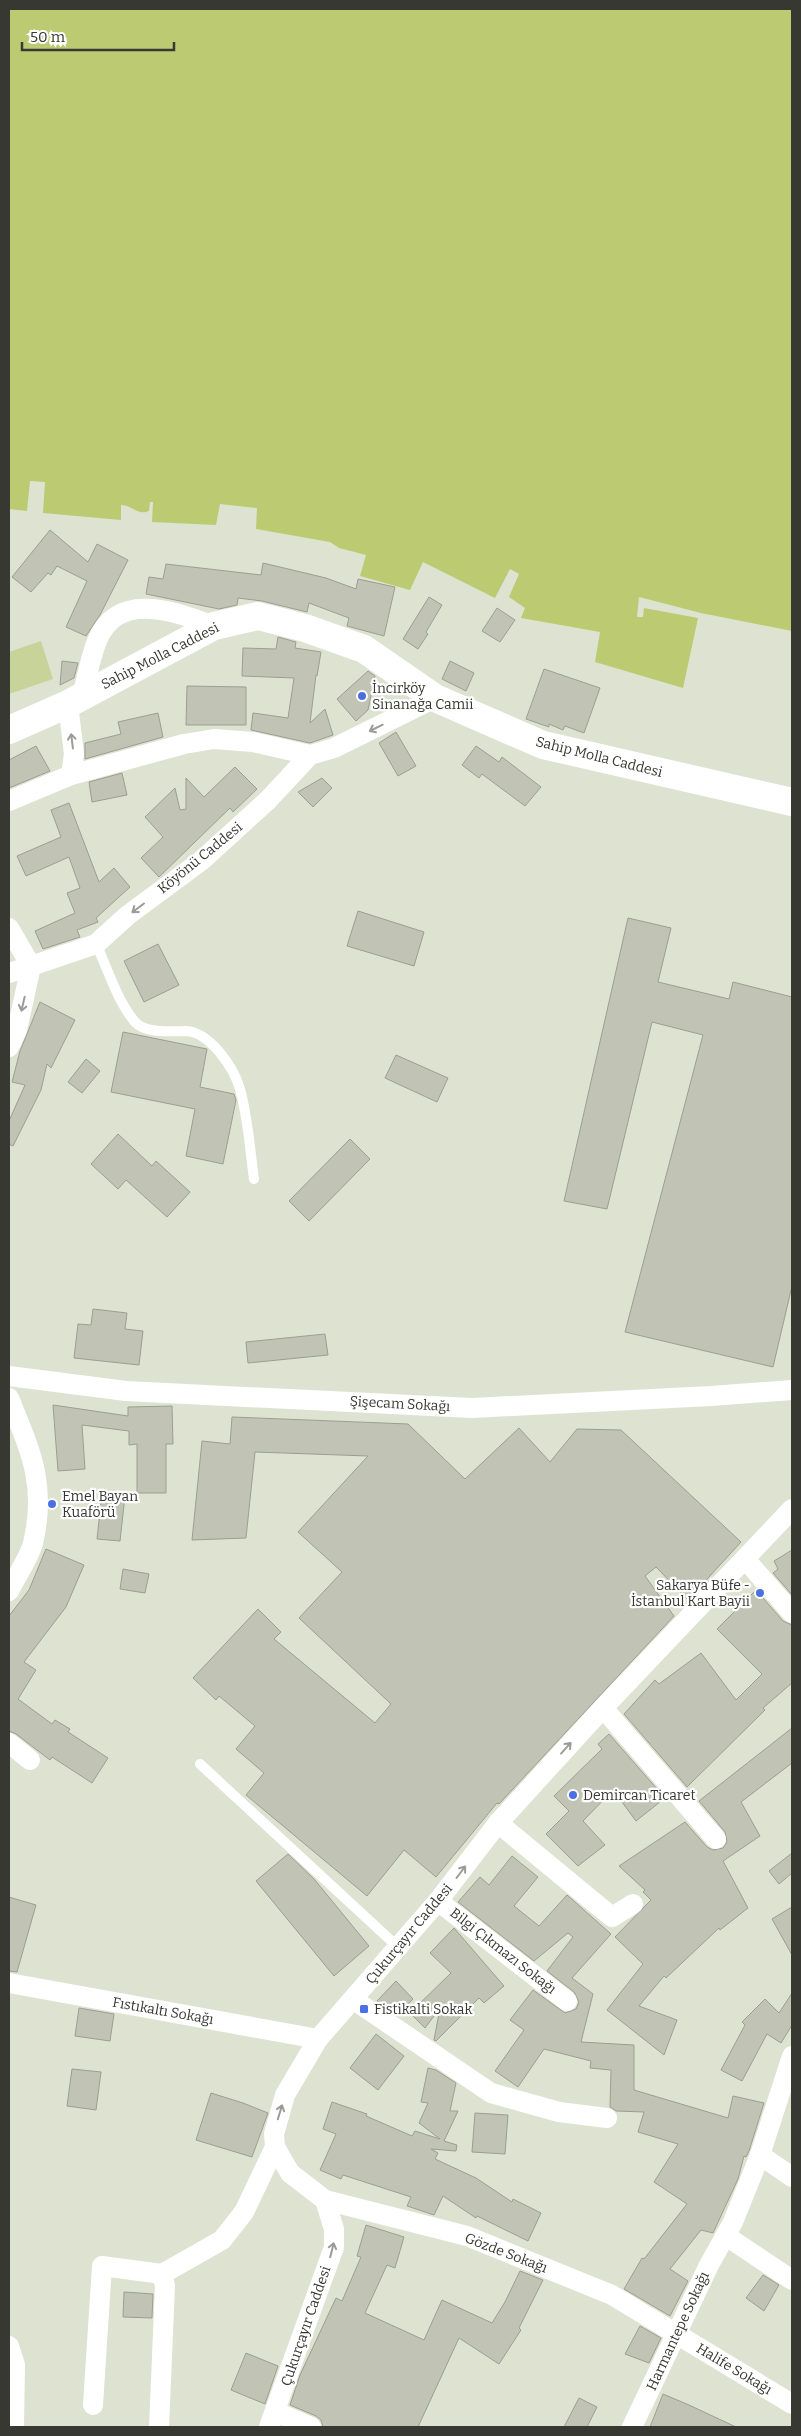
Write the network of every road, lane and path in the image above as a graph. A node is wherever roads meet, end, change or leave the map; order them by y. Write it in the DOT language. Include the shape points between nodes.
graph roads {
  1 [pos="214,626"];
  2 [pos="435,698"];
  3 [pos="75,700"];
  4 [pos="9,730"];
  5 [pos="310,755"];
  6 [pos="71,775"];
  7 [pos="9,801"];
  8 [pos="792,802"];
  9 [pos="9,928"];
  10 [pos="96,944"];
  11 [pos="31,966"];
  12 [pos="9,973"];
  13 [pos="9,1047"];
  14 [pos="254,1179"];
  15 [pos="9,1376"];
  16 [pos="792,1390"];
  17 [pos="9,1398"];
  18 [pos="13,1426"];
  19 [pos="792,1509"];
  20 [pos="746,1560"];
  21 [pos="9,1591"];
  22 [pos="792,1613"];
  23 [pos="603,1708"];
  24 [pos="9,1744"];
  25 [pos="30,1760"];
  26 [pos="200,1764"];
  27 [pos="498,1823"];
  28 [pos="716,1839"];
  29 [pos="438,1901"];
  30 [pos="633,1904"];
  31 [pos="399,1948"];
  32 [pos="9,1983"];
  33 [pos="354,2000"];
  34 [pos="567,2001"];
  35 [pos="318,2039"];
  36 [pos="792,2056"];
  37 [pos="606,2118"];
  38 [pos="274,2147"];
  39 [pos="760,2155"];
  40 [pos="792,2177"];
  41 [pos="325,2200"];
  42 [pos="726,2236"];
  43 [pos="162,2274"];
  44 [pos="792,2280"];
  45 [pos="676,2334"];
  46 [pos="9,2346"];
  47 [pos="792,2404"];
  48 [pos="93,2405"];
  49 [pos="272,2420"];
  50 [pos="14,2427"];
  51 [pos="159,2427"];
  52 [pos="311,2427"];
  53 [pos="632,2427"];
  1 -- 2 [label="main road, Sahip Molla Caddesi" via="258,616 306,628 364,649"];
  1 -- 3 [label="main road, Sahip Molla Caddesi"];
  1 -- 3 [label="street" via="176,612 146,607 127,612 107,623"];
  2 -- 5 [label="street, one-way" via="334,748"];
  2 -- 8 [label="main road, Sahip Molla Caddesi" via="543,745"];
  3 -- 4 [label="main road, Sahip Molla Caddesi"];
  6 -- 3 [label="street, one-way"];
  5 -- 6 [label="street" via="253,742 214,739"];
  5 -- 10 [label="street, Köyönü Caddesi, one-way" via="268,800 201,861 128,915"];
  6 -- 7 [label="street"];
  9 -- 11 [label="street"];
  10 -- 11 [label="street, Köyönü Caddesi"];
  10 -- 14 [label="lane" via="136,1024 163,1033 188,1031 209,1040 221,1053 240,1088"];
  11 -- 12 [label="street, Köyönü Caddesi"];
  11 -- 13 [label="street, one-way" via="17,1030"];
  15 -- 16 [label="street, Şişecam Sokağı" via="126,1390 472,1408"];
  17 -- 18 [label="street"];
  18 -- 21 [label="street" via="30,1448 39,1491 32,1544"];
  19 -- 20 [label="street, Çukurçayır Caddesi"];
  20 -- 22 [label="street"];
  20 -- 23 [label="street, Çukurçayır Caddesi"];
  27 -- 23 [label="street, Çukurçayır Caddesi, one-way"];
  23 -- 28 [label="street"];
  24 -- 25 [label="street"];
  26 -- 31 [label="lane"];
  29 -- 27 [label="street, Çukurçayır Caddesi, one-way"];
  27 -- 30 [label="street" via="612,1917"];
  29 -- 31 [label="street, Çukurçayır Caddesi"];
  29 -- 34 [label="street, Bilgi Çıkmazı Sokağı"];
  31 -- 33 [label="street, Çukurçayır Caddesi"];
  32 -- 35 [label="street, Fıstıkaltı Sokağı"];
  33 -- 35 [label="street, Çukurçayır Caddesi"];
  33 -- 37 [label="street" via="491,2093 559,2112"];
  38 -- 35 [label="street, Çukurçayır Caddesi, one-way" via="274,2134 285,2095"];
  36 -- 39 [label="street, Harmantepe Sokağı"];
  38 -- 41 [label="street" via="290,2173"];
  38 -- 43 [label="street, Çukurçayır Caddesi" via="244,2212 222,2240"];
  39 -- 40 [label="street"];
  39 -- 42 [label="street, Harmantepe Sokağı"];
  41 -- 45 [label="street, Gözde Sokağı" via="467,2236 612,2295"];
  49 -- 41 [label="street, Çukurçayır Caddesi, one-way" via="334,2247 334,2229"];
  42 -- 44 [label="street"];
  42 -- 45 [label="street, Harmantepe Sokağı"];
  43 -- 48 [label="street" via="102,2266"];
  43 -- 51 [label="street" via="165,2286"];
  45 -- 47 [label="street, Halife Sokağı"];
  45 -- 53 [label="street, Harmantepe Sokağı"];
  46 -- 50 [label="street" via="15,2365"];
  49 -- 52 [label="street"];
}
